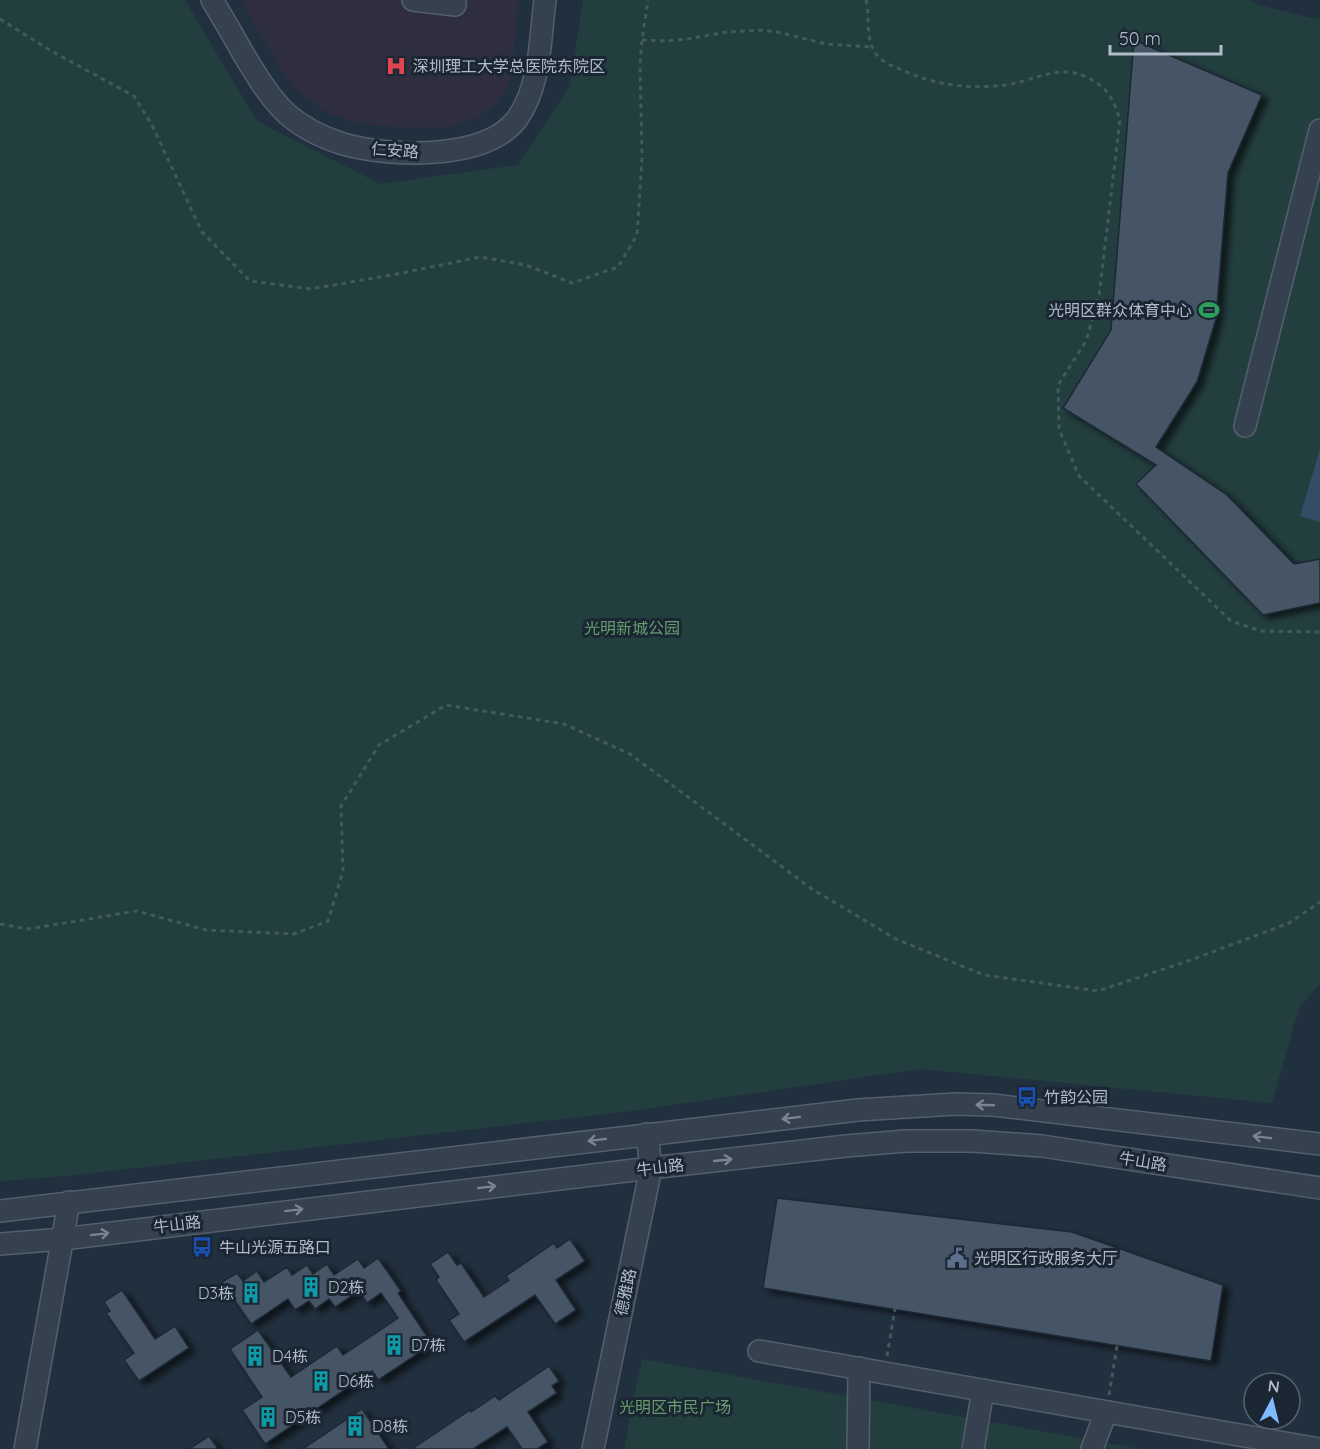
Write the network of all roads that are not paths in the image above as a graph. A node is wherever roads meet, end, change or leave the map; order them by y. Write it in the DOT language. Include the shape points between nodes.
graph roads {
  1 [pos="212,0"];
  2 [pos="413,0"];
  3 [pos="455,0"];
  4 [pos="544,0"];
  5 [pos="1320,130"];
  6 [pos="1245,426"];
  7 [pos="914,1106"];
  8 [pos="647,1134"];
  9 [pos="919,1141"];
  10 [pos="1320,1144"];
  11 [pos="651,1168"];
  12 [pos="1320,1188"];
  13 [pos="69,1202"];
  14 [pos="0,1211"];
  15 [pos="63,1239"];
  16 [pos="0,1244"];
  17 [pos="759,1351"];
  18 [pos="859,1368"];
  19 [pos="983,1390"];
  20 [pos="1106,1412"];
  21 [pos="25,1449"];
  22 [pos="593,1449"];
  23 [pos="858,1449"];
  24 [pos="973,1449"];
  25 [pos="1092,1449"];
  26 [pos="1319,1449"];
  1 -- 4 [label="street, 仁安路" via="262,85 289,116 344,144 392,152 446,152 485,141 515,121 523,109 535,79"];
  2 -- 3 [label="street" via="455,5"];
  5 -- 6 [label="street"];
  7 -- 8 [label="street, 牛山路, one-way"];
  7 -- 9 [label="street" via="906,1115 905,1131"];
  10 -- 7 [label="street, 牛山路, one-way" via="993,1105"];
  8 -- 11 [label="street, 德雅路"];
  8 -- 13 [label="street, 牛山路, one-way"];
  11 -- 9 [label="street, 牛山路, one-way"];
  9 -- 12 [label="street, 牛山路" via="972,1140 1042,1146"];
  15 -- 11 [label="street, 牛山路, one-way"];
  11 -- 22 [label="street, 德雅路"];
  13 -- 14 [label="street, 牛山路"];
  13 -- 15 [label="street"];
  15 -- 16 [label="street, 牛山路"];
  15 -- 21 [label="street"];
  17 -- 18 [label="street"];
  18 -- 19 [label="street"];
  18 -- 23 [label="street"];
  19 -- 20 [label="street"];
  19 -- 24 [label="street"];
  20 -- 25 [label="street"];
  20 -- 26 [label="street"];
}
